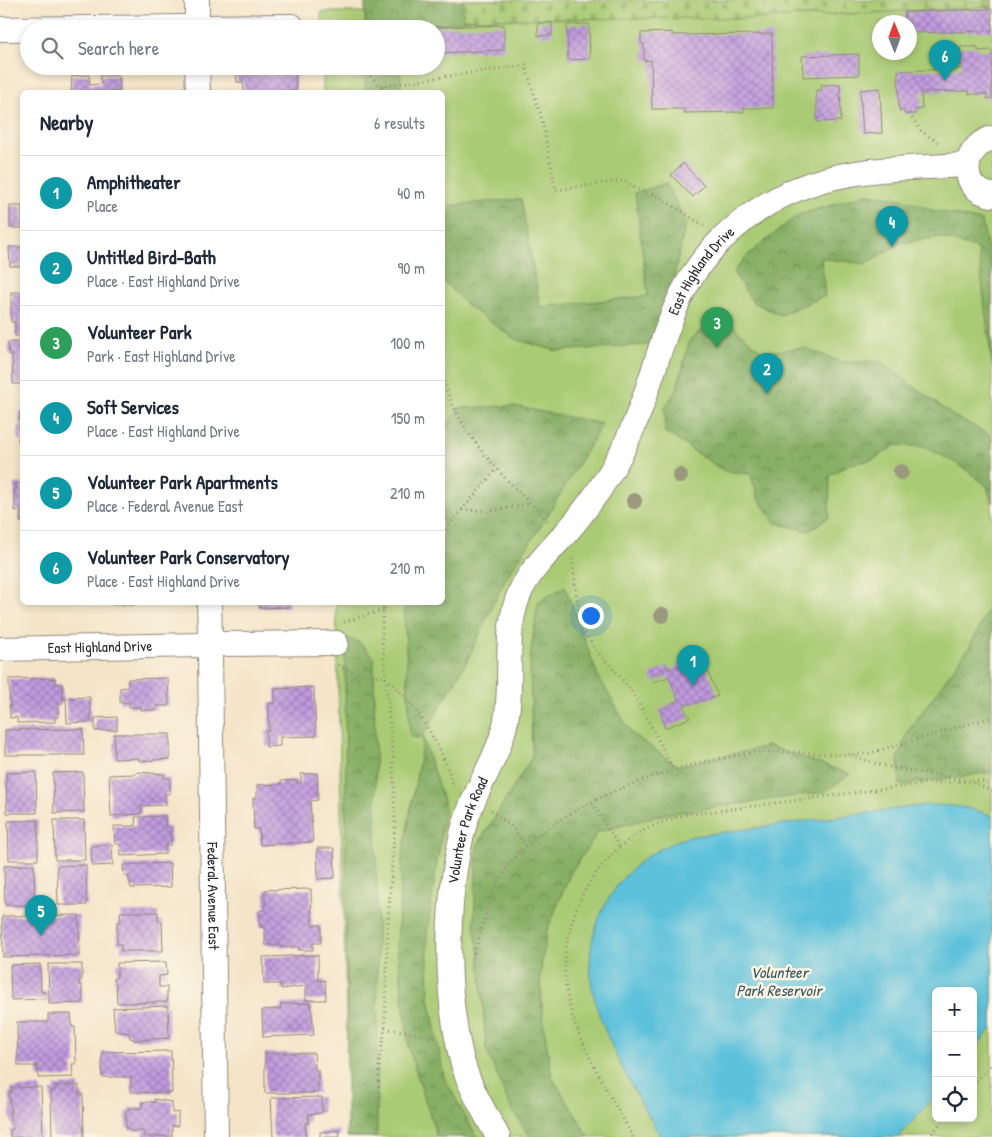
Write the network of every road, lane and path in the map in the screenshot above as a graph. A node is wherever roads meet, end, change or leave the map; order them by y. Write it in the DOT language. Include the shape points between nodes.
graph roads {
  1 [pos="20,28"];
  2 [pos="0,29"];
  3 [pos="197,75"];
  4 [pos="369,75"];
  5 [pos="381,86"];
  6 [pos="198,90"];
  7 [pos="383,90"];
  8 [pos="909,114"];
  9 [pos="992,138"];
  10 [pos="948,147"];
  11 [pos="967,164"];
  12 [pos="992,195"];
  13 [pos="724,236"];
  14 [pos="445,384"];
  15 [pos="496,470"];
  16 [pos="530,504"];
  17 [pos="462,510"];
  18 [pos="445,530"];
  19 [pos="562,540"];
  20 [pos="209,605"];
  21 [pos="381,605"];
  22 [pos="386,605"];
  23 [pos="383,610"];
  24 [pos="335,643"];
  25 [pos="210,645"];
  26 [pos="0,649"];
  27 [pos="385,677"];
  28 [pos="992,717"];
  29 [pos="850,755"];
  30 [pos="672,769"];
  31 [pos="969,781"];
  32 [pos="992,782"];
  33 [pos="992,791"];
  34 [pos="465,797"];
  35 [pos="592,803"];
  36 [pos="525,845"];
  37 [pos="620,847"];
  38 [pos="472,964"];
  39 [pos="385,1028"];
  40 [pos="440,1039"];
  41 [pos="992,1064"];
  42 [pos="977,1081"];
  43 [pos="942,1122"];
  44 [pos="216,1137"];
  45 [pos="377,1137"];
  46 [pos="498,1137"];
  47 [pos="633,1137"];
  48 [pos="929,1137"];
  1 -- 2 [label="street"];
  3 -- 6 [label="street"];
  4 -- 5 [label="path"];
  5 -- 7 [label="path"];
  5 -- 13 [label="path" via="525,65 541,116 556,190 625,180 634,188 659,197"];
  8 -- 10 [label="path" via="922,132"];
  9 -- 11 [label="street" via="975,147"];
  11 -- 12 [label="street" via="972,183"];
  11 -- 13 [label="street, East Highland Drive" via="872,170 820,179 772,200"];
  13 -- 19 [label="street, East Highland Drive" via="696,269 672,314 643,403 617,460"];
  14 -- 15 [label="path" via="458,419"];
  15 -- 16 [label="path"];
  15 -- 17 [label="path"];
  16 -- 17 [label="path" via="490,511"];
  16 -- 19 [label="path"];
  17 -- 18 [label="path"];
  19 -- 30 [label="path" via="587,636 645,714"];
  19 -- 34 [label="street, Volunteer Park Road" via="530,574 515,608 509,644 504,731"];
  20 -- 25 [label="street, Federal Avenue East"];
  21 -- 23 [label="path"];
  22 -- 23 [label="path"];
  23 -- 24 [label="path"];
  23 -- 27 [label="path"];
  24 -- 25 [label="street, East Highland Drive"];
  24 -- 27 [label="path" via="346,670"];
  25 -- 26 [label="street, East Highland Drive"];
  25 -- 44 [label="street, Federal Avenue East"];
  27 -- 34 [label="path" via="407,697"];
  27 -- 39 [label="path" via="393,757 395,825"];
  28 -- 29 [label="path" via="899,746"];
  29 -- 30 [label="path" via="797,751 754,754"];
  29 -- 31 [label="path" via="900,770"];
  30 -- 35 [label="path"];
  31 -- 32 [label="path"];
  31 -- 33 [label="path"];
  31 -- 37 [label="path" via="928,783 685,815 653,826"];
  34 -- 36 [label="path" via="496,813 513,828"];
  34 -- 46 [label="street, Volunteer Park Road" via="453,888 451,993 460,1054"];
  35 -- 36 [label="path"];
  35 -- 37 [label="path"];
  36 -- 38 [label="path" via="505,870 496,888"];
  37 -- 47 [label="path" via="594,874 578,902 567,939 565,978 580,1036"];
  39 -- 40 [label="path"];
  39 -- 45 [label="path" via="379,1063"];
  41 -- 42 [label="path"];
  43 -- 48 [label="path"];
}
